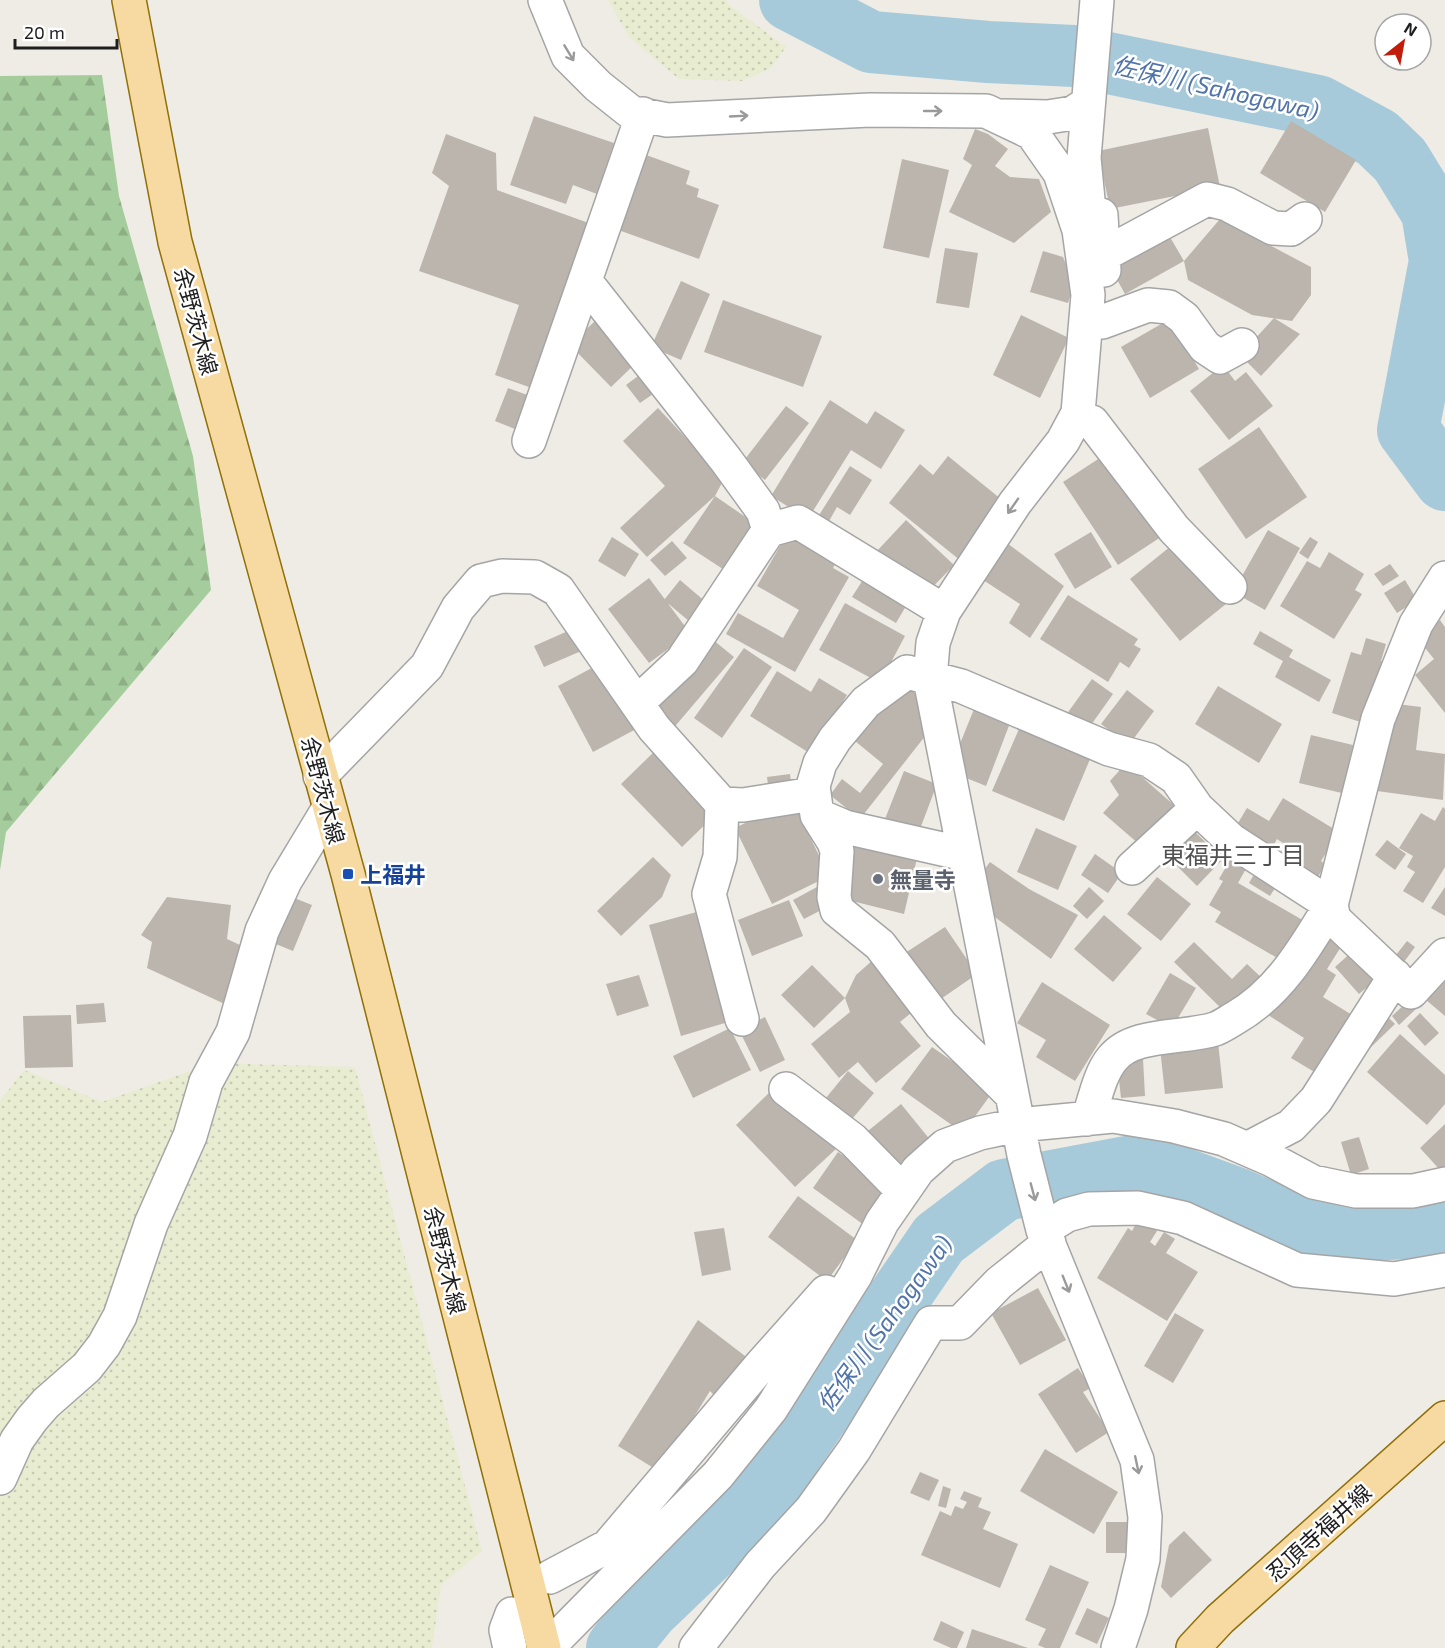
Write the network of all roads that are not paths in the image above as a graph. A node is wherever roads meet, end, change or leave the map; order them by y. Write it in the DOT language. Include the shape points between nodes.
graph roads {
  1 [pos="129,0"];
  2 [pos="545,0"];
  3 [pos="1097,0"];
  4 [pos="1089,90"];
  5 [pos="643,114"];
  6 [pos="997,116"];
  7 [pos="1089,217"];
  8 [pos="1305,219"];
  9 [pos="1103,255"];
  10 [pos="585,281"];
  11 [pos="1102,322"];
  12 [pos="1242,345"];
  13 [pos="1092,422"];
  14 [pos="529,441"];
  15 [pos="1035,477"];
  16 [pos="769,530"];
  17 [pos="1443,586"];
  18 [pos="1230,587"];
  19 [pos="944,611"];
  20 [pos="930,679"];
  21 [pos="637,703"];
  22 [pos="320,776"];
  23 [pos="722,804"];
  24 [pos="815,805"];
  25 [pos="329,808"];
  26 [pos="1197,808"];
  27 [pos="964,854"];
  28 [pos="1132,868"];
  29 [pos="1331,905"];
  30 [pos="1445,955"];
  31 [pos="1395,976"];
  32 [pos="742,1019"];
  33 [pos="786,1089"];
  34 [pos="1088,1119"];
  35 [pos="1018,1125"];
  36 [pos="1246,1149"];
  37 [pos="1445,1184"];
  38 [pos="903,1191"];
  39 [pos="882,1222"];
  40 [pos="1046,1236"];
  41 [pos="1445,1270"];
  42 [pos="1445,1418"];
  43 [pos="0,1478"];
  44 [pos="550,1577"];
  45 [pos="512,1614"];
  46 [pos="545,1647"];
  47 [pos="510,1648"];
  48 [pos="696,1648"];
  49 [pos="1118,1648"];
  50 [pos="1193,1648"];
  1 -- 22 [label="main road, 余野茨木線" via="175,242"];
  2 -- 5 [label="street, one-way" via="568,57 632,112"];
  3 -- 4 [label="street"];
  4 -- 6 [label="street" via="1072,113"];
  4 -- 7 [label="street" via="1084,158"];
  5 -- 6 [label="street, one-way" via="667,120 870,110 986,111"];
  5 -- 10 [label="street"];
  6 -- 7 [label="street" via="1032,133"];
  7 -- 9 [label="street"];
  7 -- 15 [label="street" via="1088,295 1078,413 1063,441"];
  8 -- 9 [label="street" via="1291,229 1273,228 1227,204 1207,199"];
  9 -- 11 [label="street" via="1106,290"];
  10 -- 14 [label="street"];
  10 -- 16 [label="street" via="726,460 763,511"];
  11 -- 12 [label="street" via="1148,305 1169,307 1184,318 1204,347 1220,357"];
  11 -- 13 [label="street"];
  13 -- 15 [label="street" via="1089,439 1079,454 1067,465"];
  13 -- 18 [label="street" via="1174,529"];
  15 -- 19 [label="street, one-way"];
  16 -- 19 [label="street" via="798,522"];
  16 -- 21 [label="street" via="682,661"];
  17 -- 29 [label="street" via="1416,624 1378,719"];
  19 -- 20 [label="street" via="933,643"];
  20 -- 24 [label="street" via="907,672 866,702 820,763 813,786"];
  20 -- 26 [label="street" via="961,686 1108,749 1149,760 1176,778"];
  20 -- 27 [label="street"];
  21 -- 22 [label="street" via="558,590 536,577 502,576 481,581 458,608 427,666"];
  21 -- 23 [label="street" via="654,728"];
  22 -- 25 [label="main road, 余野茨木線"];
  23 -- 24 [label="street"];
  23 -- 32 [label="street" via="720,857 709,894"];
  24 -- 27 [label="street" via="845,827"];
  24 -- 35 [label="street" via="837,851 837,910 880,945"];
  25 -- 43 [label="street" via="285,881 262,931 233,1032 206,1082 190,1136 151,1224 120,1316 87,1367 32,1419"];
  25 -- 46 [label="main road, 余野茨木線"];
  26 -- 28 [label="street"];
  26 -- 29 [label="street" via="1231,840"];
  27 -- 35 [label="street"];
  29 -- 31 [label="street" via="1334,919"];
  29 -- 34 [label="street" via="1278,985 1238,1017 1215,1029 1123,1047 1111,1060"];
  30 -- 31 [label="street" via="1411,992"];
  31 -- 36 [label="street" via="1316,1100 1291,1126"];
  33 -- 38 [label="street" via="853,1140"];
  34 -- 35 [label="street"];
  34 -- 36 [label="street" via="1113,1116 1174,1126"];
  35 -- 38 [label="street" via="980,1132 945,1146 918,1170"];
  35 -- 40 [label="street, one-way"];
  36 -- 37 [label="street" via="1313,1182 1356,1191 1413,1191"];
  38 -- 39 [label="street"];
  39 -- 44 [label="street" via="608,1546"];
  39 -- 46 [label="street" via="855,1276 771,1409 718,1475"];
  40 -- 41 [label="street" via="1067,1215 1089,1209 1138,1208 1183,1218 1297,1270 1394,1279"];
  40 -- 48 [label="street" via="960,1323 931,1323 854,1450 811,1510 760,1565"];
  40 -- 49 [label="street, one-way" via="1137,1460 1145,1517 1143,1559"];
  42 -- 50 [label="main road, 忍頂寺福井線" via="1220,1619"];
  45 -- 47 [label="street" via="506,1630"];
}
